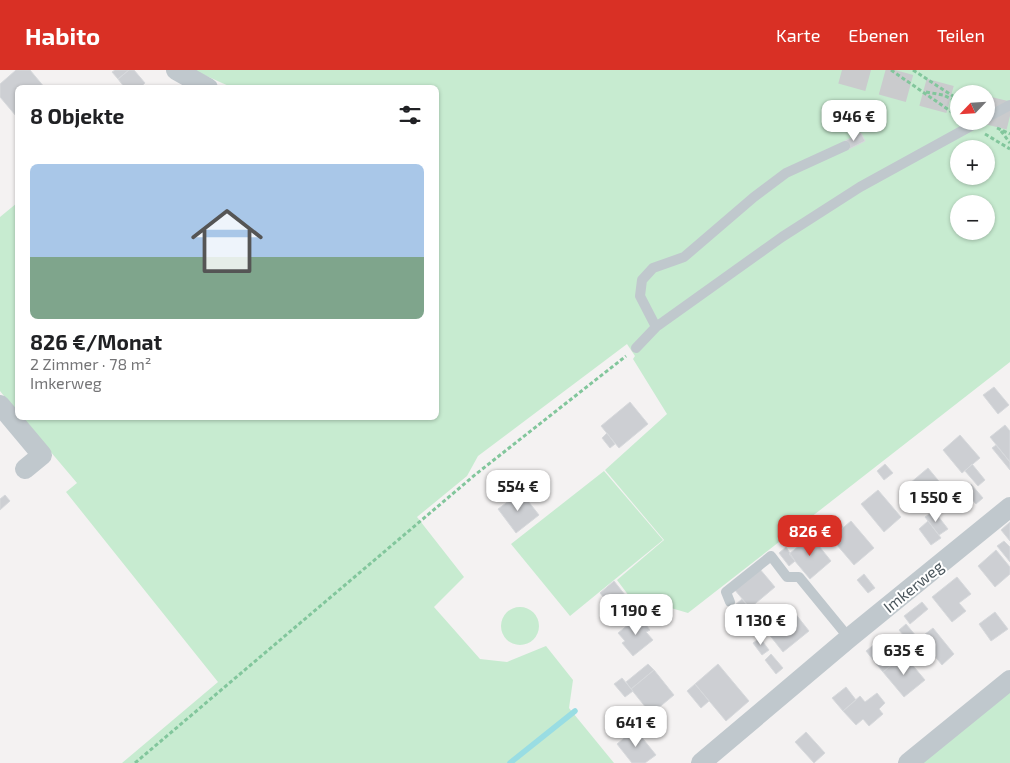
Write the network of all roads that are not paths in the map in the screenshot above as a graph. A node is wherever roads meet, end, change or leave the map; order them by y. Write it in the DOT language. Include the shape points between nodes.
graph roads {
  1 [pos="176,70"];
  2 [pos="203,85"];
  3 [pos="1010,105"];
  4 [pos="995,113"];
  5 [pos="963,130"];
  6 [pos="845,146"];
  7 [pos="656,327"];
  8 [pos="636,348"];
  9 [pos="0,405"];
  10 [pos="25,469"];
  11 [pos="1010,507"];
  12 [pos="730,602"];
  13 [pos="849,638"];
  14 [pos="1010,680"];
  15 [pos="701,763"];
  16 [pos="908,763"];
  1 -- 2 [label="street"];
  3 -- 4 [label="lane"];
  5 -- 7 [label="lane" via="860,187 782,237"];
  6 -- 7 [label="lane" via="786,173 684,257 653,268 642,280 640,296"];
  7 -- 8 [label="lane"];
  9 -- 10 [label="street" via="42,455"];
  11 -- 13 [label="street, Imkerweg"];
  12 -- 13 [label="lane" via="726,592 771,556 787,577 799,577"];
  13 -- 15 [label="street, Imkerweg"];
  14 -- 16 [label="street"];
}
